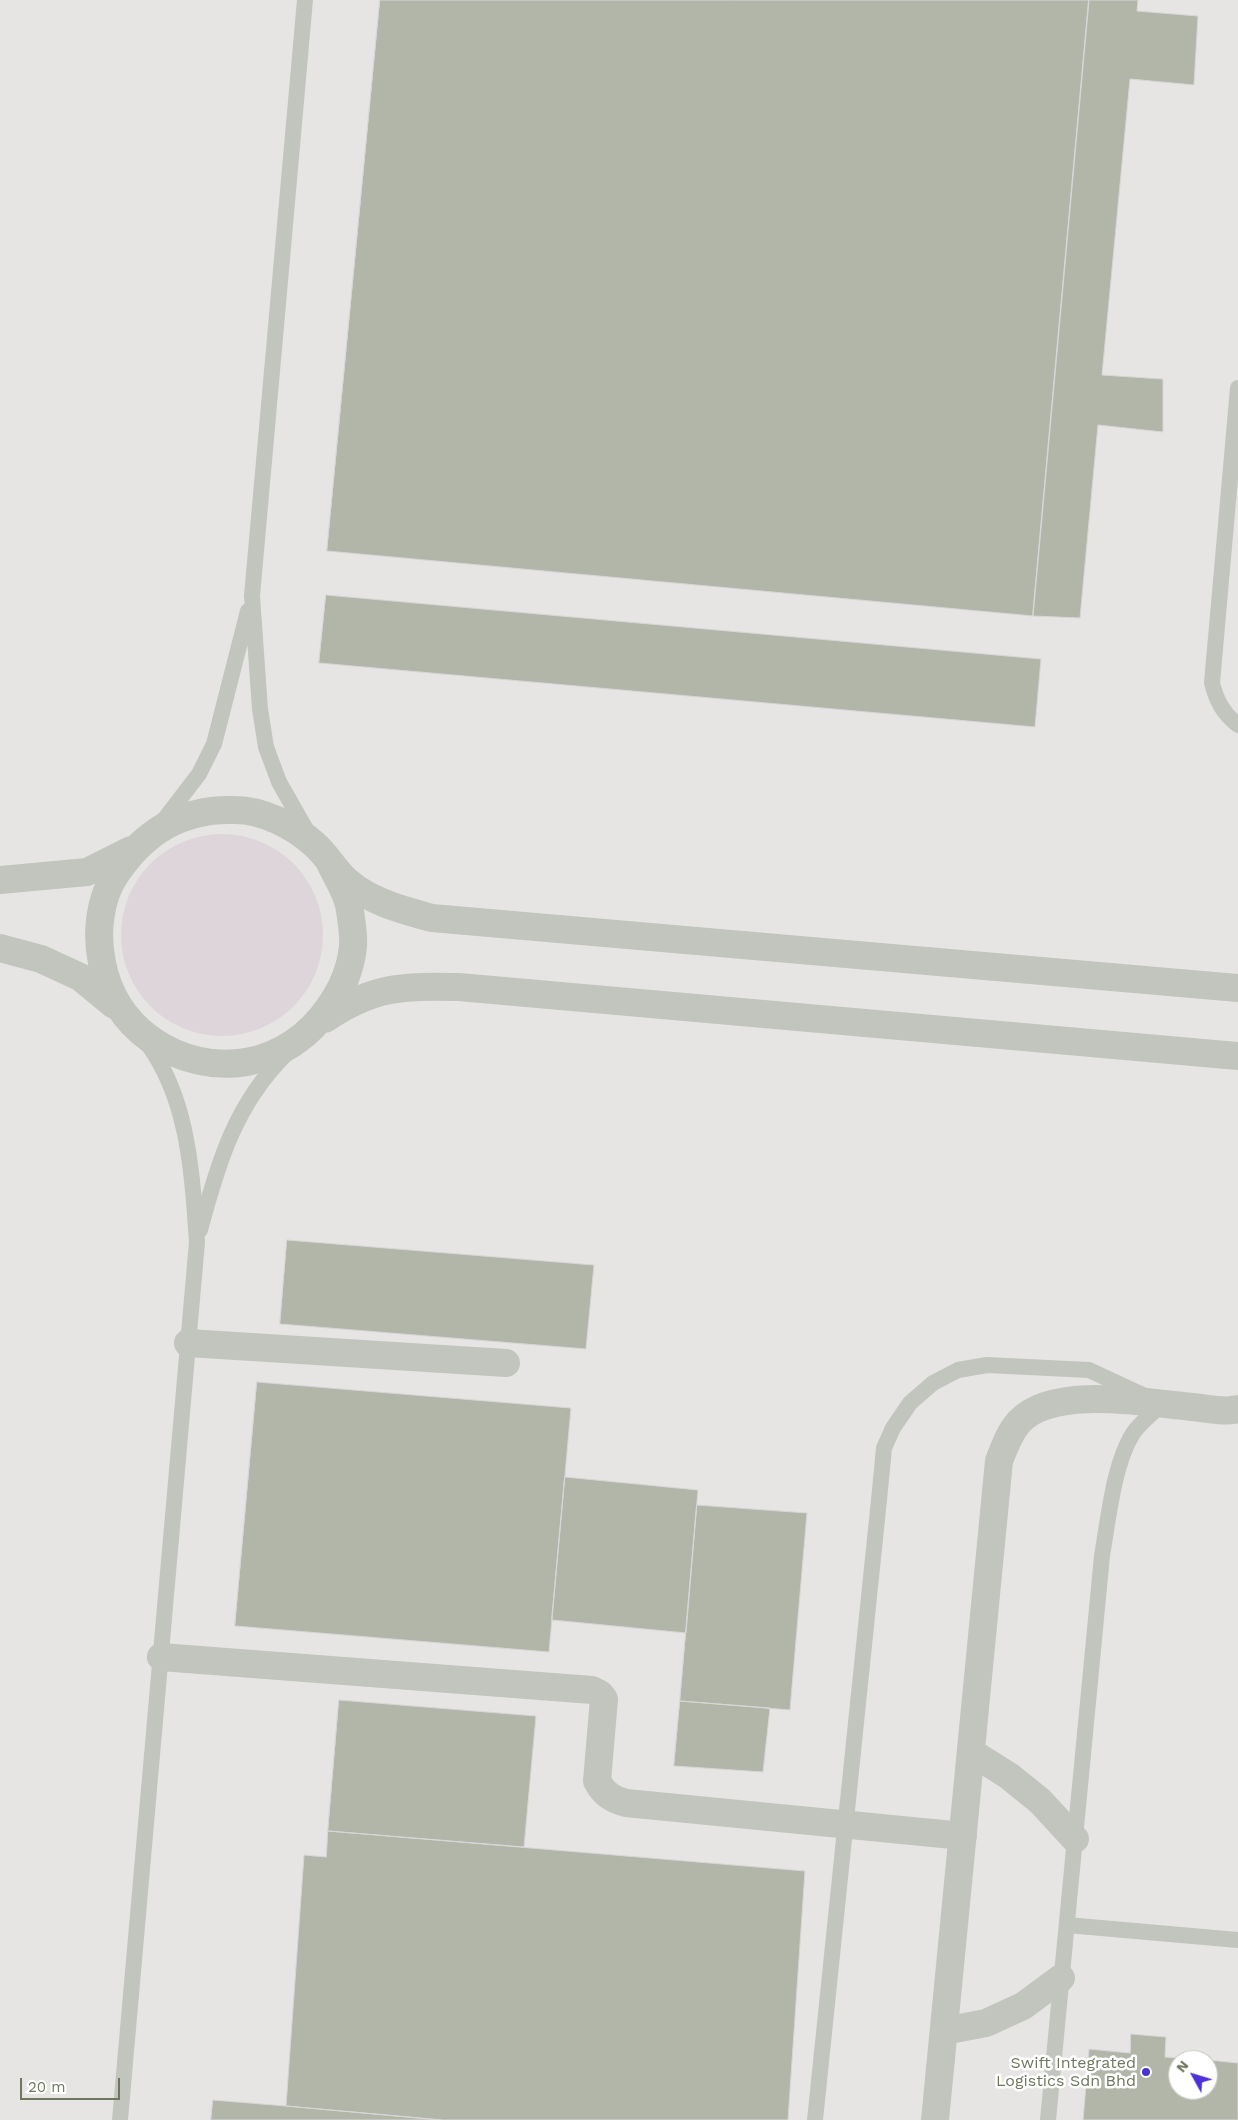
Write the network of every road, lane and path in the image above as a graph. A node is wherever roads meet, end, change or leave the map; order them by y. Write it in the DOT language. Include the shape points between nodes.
graph roads {
  1 [pos="305,0"];
  2 [pos="1238,388"];
  3 [pos="252,596"];
  4 [pos="1238,725"];
  5 [pos="144,840"];
  6 [pos="322,854"];
  7 [pos="0,880"];
  8 [pos="0,948"];
  9 [pos="1238,988"];
  10 [pos="129,1020"];
  11 [pos="308,1033"];
  12 [pos="1238,1056"];
  13 [pos="197,1242"];
  14 [pos="188,1343"];
  15 [pos="506,1363"];
  16 [pos="1162,1404"];
  17 [pos="1237,1410"];
  18 [pos="160,1657"];
  19 [pos="971,1752"];
  20 [pos="963,1836"];
  21 [pos="1075,1839"];
  22 [pos="1066,1925"];
  23 [pos="1238,1940"];
  24 [pos="1061,1978"];
  25 [pos="944,2031"];
  26 [pos="120,2120"];
  27 [pos="815,2120"];
  28 [pos="935,2120"];
  29 [pos="1048,2120"];
  1 -- 3 [label="lane"];
  2 -- 4 [label="lane" via="1212,683 1226,716"];
  3 -- 5 [label="lane" via="214,744 199,774 177,805"];
  3 -- 6 [label="lane" via="266,747 279,782"];
  5 -- 6 [label="street" via="193,814 236,810 278,820"];
  5 -- 7 [label="street" via="86,872"];
  5 -- 10 [label="street" via="114,877 100,919 98,945 105,979"];
  6 -- 9 [label="street" via="349,883 373,898 432,918"];
  6 -- 11 [label="street" via="349,903 353,946 342,988"];
  8 -- 10 [label="street" via="41,959 80,977"];
  10 -- 11 [label="street" via="166,1050 198,1062 233,1065 268,1057"];
  10 -- 13 [label="lane" via="161,1063 177,1101 191,1171"];
  11 -- 12 [label="street" via="348,1003 383,990 416,986 459,987"];
  11 -- 13 [label="lane" via="267,1073 242,1109 216,1168"];
  13 -- 14 [label="lane"];
  14 -- 15 [label="street"];
  14 -- 18 [label="lane"];
  16 -- 17 [label="street"];
  16 -- 19 [label="street" via="1093,1398 1065,1400 1038,1409 1020,1420 1007,1441 999,1461"];
  16 -- 21 [label="lane" via="1134,1432 1113,1491 1102,1556"];
  16 -- 27 [label="lane, bridge" via="1089,1370 987,1365 958,1370 933,1383 910,1403 892,1428 884,1448 878,1500"];
  18 -- 20 [label="street" via="592,1690 604,1699 597,1781 603,1792 614,1799 626,1803"];
  18 -- 26 [label="lane"];
  19 -- 20 [label="street"];
  19 -- 21 [label="street" via="1040,1801"];
  20 -- 25 [label="street"];
  21 -- 22 [label="lane"];
  22 -- 23 [label="lane"];
  22 -- 24 [label="lane"];
  24 -- 25 [label="street" via="1023,2006 986,2022"];
  24 -- 29 [label="lane"];
  25 -- 28 [label="street"];
}
